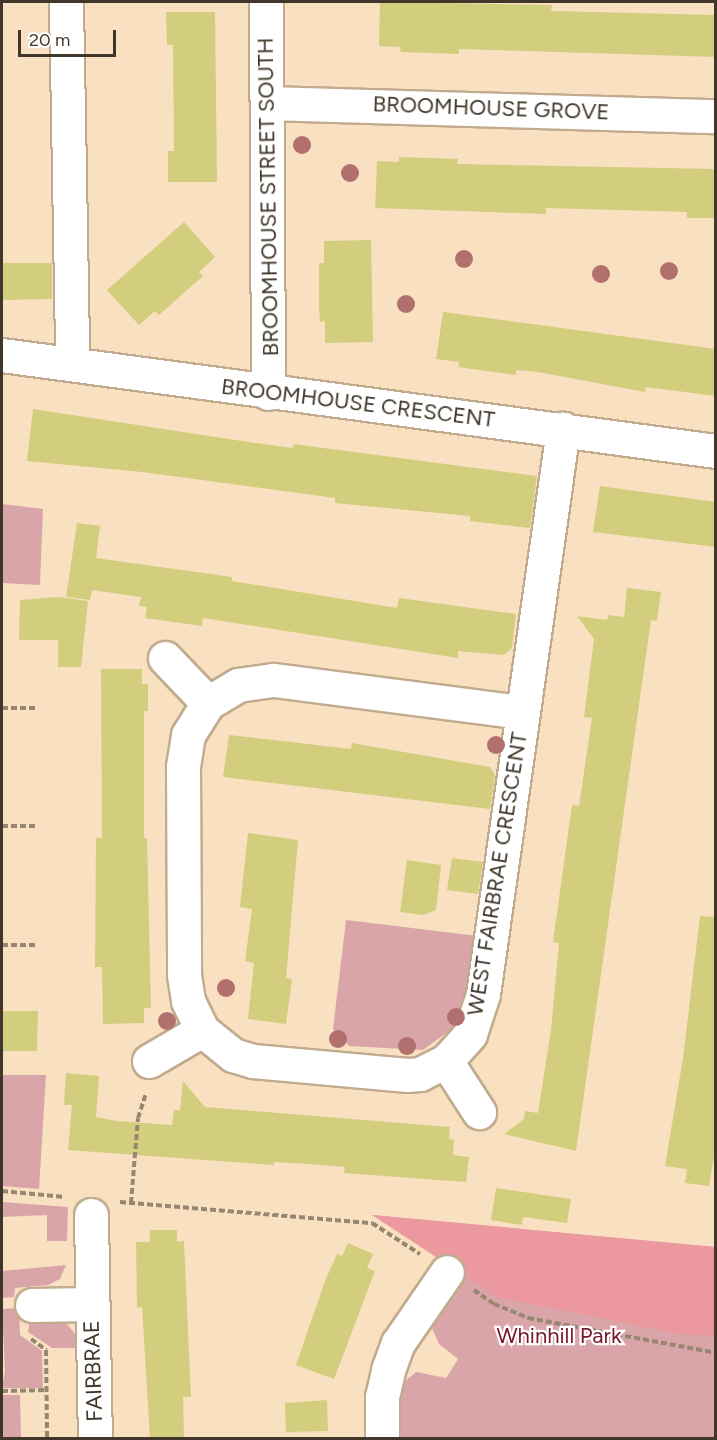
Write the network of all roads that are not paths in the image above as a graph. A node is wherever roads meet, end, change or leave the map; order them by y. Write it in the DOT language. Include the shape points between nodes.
graph roads {
  1 [pos="66,2"];
  2 [pos="266,2"];
  3 [pos="267,102"];
  4 [pos="716,116"];
  5 [pos="2,355"];
  6 [pos="72,363"];
  7 [pos="268,393"];
  8 [pos="563,429"];
  9 [pos="716,451"];
  10 [pos="165,658"];
  11 [pos="208,703"];
  12 [pos="521,712"];
  13 [pos="202,1030"];
  14 [pos="149,1061"];
  15 [pos="446,1061"];
  16 [pos="479,1112"];
  17 [pos="91,1207"];
  18 [pos="447,1272"];
  19 [pos="91,1304"];
  20 [pos="27,1319"];
  21 [pos="95,1438"];
  22 [pos="382,1438"];
  1 -- 6 [label="street"];
  2 -- 3 [label="street, BROOMHOUSE STREET SOUTH"];
  3 -- 4 [label="street, BROOMHOUSE GROVE"];
  3 -- 7 [label="street, BROOMHOUSE STREET SOUTH"];
  5 -- 6 [label="street, BROOMHOUSE CRESCENT"];
  6 -- 7 [label="street, BROOMHOUSE CRESCENT"];
  7 -- 8 [label="street, BROOMHOUSE CRESCENT"];
  8 -- 9 [label="street, BROOMHOUSE CRESCENT"];
  8 -- 12 [label="street, WEST FAIRBRAE CRESCENT"];
  10 -- 11 [label="street"];
  11 -- 12 [label="street, WEST FAIRBRAE CRESCENT" via="238,685 261,680"];
  11 -- 13 [label="street, WEST FAIRBRAE CRESCENT" via="188,735 183,766 184,975 188,1001"];
  12 -- 15 [label="street, WEST FAIRBRAE CRESCENT" via="480,1012 470,1034"];
  13 -- 14 [label="street"];
  13 -- 15 [label="street, WEST FAIRBRAE CRESCENT" via="233,1055 264,1063 407,1075 420,1074"];
  15 -- 16 [label="street"];
  17 -- 19 [label="street, FAIRBRAE"];
  18 -- 22 [label="street" via="410,1348 384,1383"];
  19 -- 20 [label="street, FAIRBRAE"];
  19 -- 21 [label="street, FAIRBRAE"];
}
